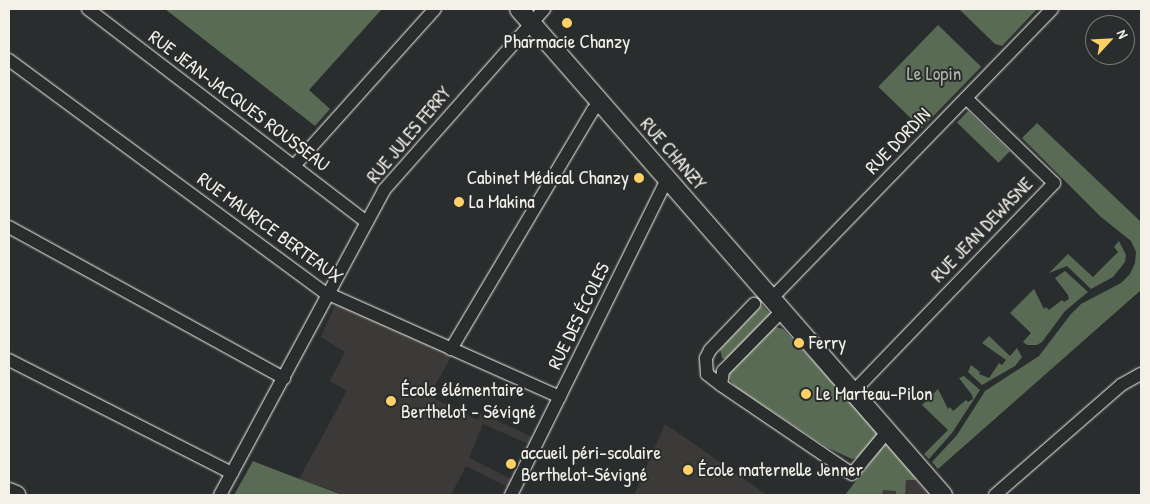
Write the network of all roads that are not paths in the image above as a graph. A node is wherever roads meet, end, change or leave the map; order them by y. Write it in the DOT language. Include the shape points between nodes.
graph roads {
  1 [pos="88,9"];
  2 [pos="435,9"];
  3 [pos="519,9"];
  4 [pos="544,9"];
  5 [pos="1052,9"];
  6 [pos="532,24"];
  7 [pos="9,60"];
  8 [pos="966,98"];
  9 [pos="600,102"];
  10 [pos="294,166"];
  11 [pos="667,180"];
  12 [pos="367,222"];
  13 [pos="9,227"];
  14 [pos="328,295"];
  15 [pos="754,304"];
  16 [pos="777,305"];
  17 [pos="450,349"];
  18 [pos="9,360"];
  19 [pos="1141,374"];
  20 [pos="284,378"];
  21 [pos="721,385"];
  22 [pos="853,392"];
  23 [pos="560,397"];
  24 [pos="887,432"];
  25 [pos="232,473"];
  26 [pos="9,492"];
  27 [pos="16,495"];
  28 [pos="220,495"];
  29 [pos="511,495"];
  30 [pos="943,495"];
  31 [pos="995,495"];
  1 -- 10 [label="street, RUE JEAN-JACQUES ROUSSEAU"];
  2 -- 10 [label="street"];
  3 -- 6 [label="street, RUE CHANZY"];
  4 -- 6 [label="street, RUE JULES FERRY"];
  5 -- 8 [label="street, RUE DORDIN"];
  6 -- 9 [label="street, RUE CHANZY"];
  6 -- 12 [label="street, RUE JULES FERRY" via="395,176"];
  7 -- 14 [label="street, RUE MAURICE BERTEAUX"];
  8 -- 16 [label="street, RUE DORDIN"];
  8 -- 22 [label="street, RUE JEAN DEWASNE" via="1054,183"];
  9 -- 11 [label="street, RUE CHANZY"];
  9 -- 17 [label="street"];
  10 -- 12 [label="street, RUE JEAN-JACQUES ROUSSEAU"];
  11 -- 16 [label="street, RUE CHANZY"];
  11 -- 23 [label="street, RUE DES ÉCOLES"];
  12 -- 14 [label="street, RUE JULES FERRY"];
  13 -- 20 [label="street"];
  14 -- 17 [label="street, RUE MAURICE BERTEAUX"];
  14 -- 20 [label="street, RUE JULES FERRY"];
  15 -- 21 [label="street" via="706,358 707,374"];
  16 -- 21 [label="street" via="723,371"];
  16 -- 22 [label="street, RUE CHANZY"];
  17 -- 23 [label="street, RUE MAURICE BERTEAUX"];
  18 -- 25 [label="street"];
  19 -- 31 [label="street" via="1120,386"];
  20 -- 25 [label="street, RUE JULES FERRY"];
  21 -- 24 [label="street" via="852,474"];
  22 -- 24 [label="street, RUE CHANZY"];
  23 -- 29 [label="street, RUE DES ÉCOLES"];
  24 -- 30 [label="street, RUE CHANZY"];
  25 -- 28 [label="street, RUE JULES FERRY"];
  26 -- 27 [label="street"];
}
